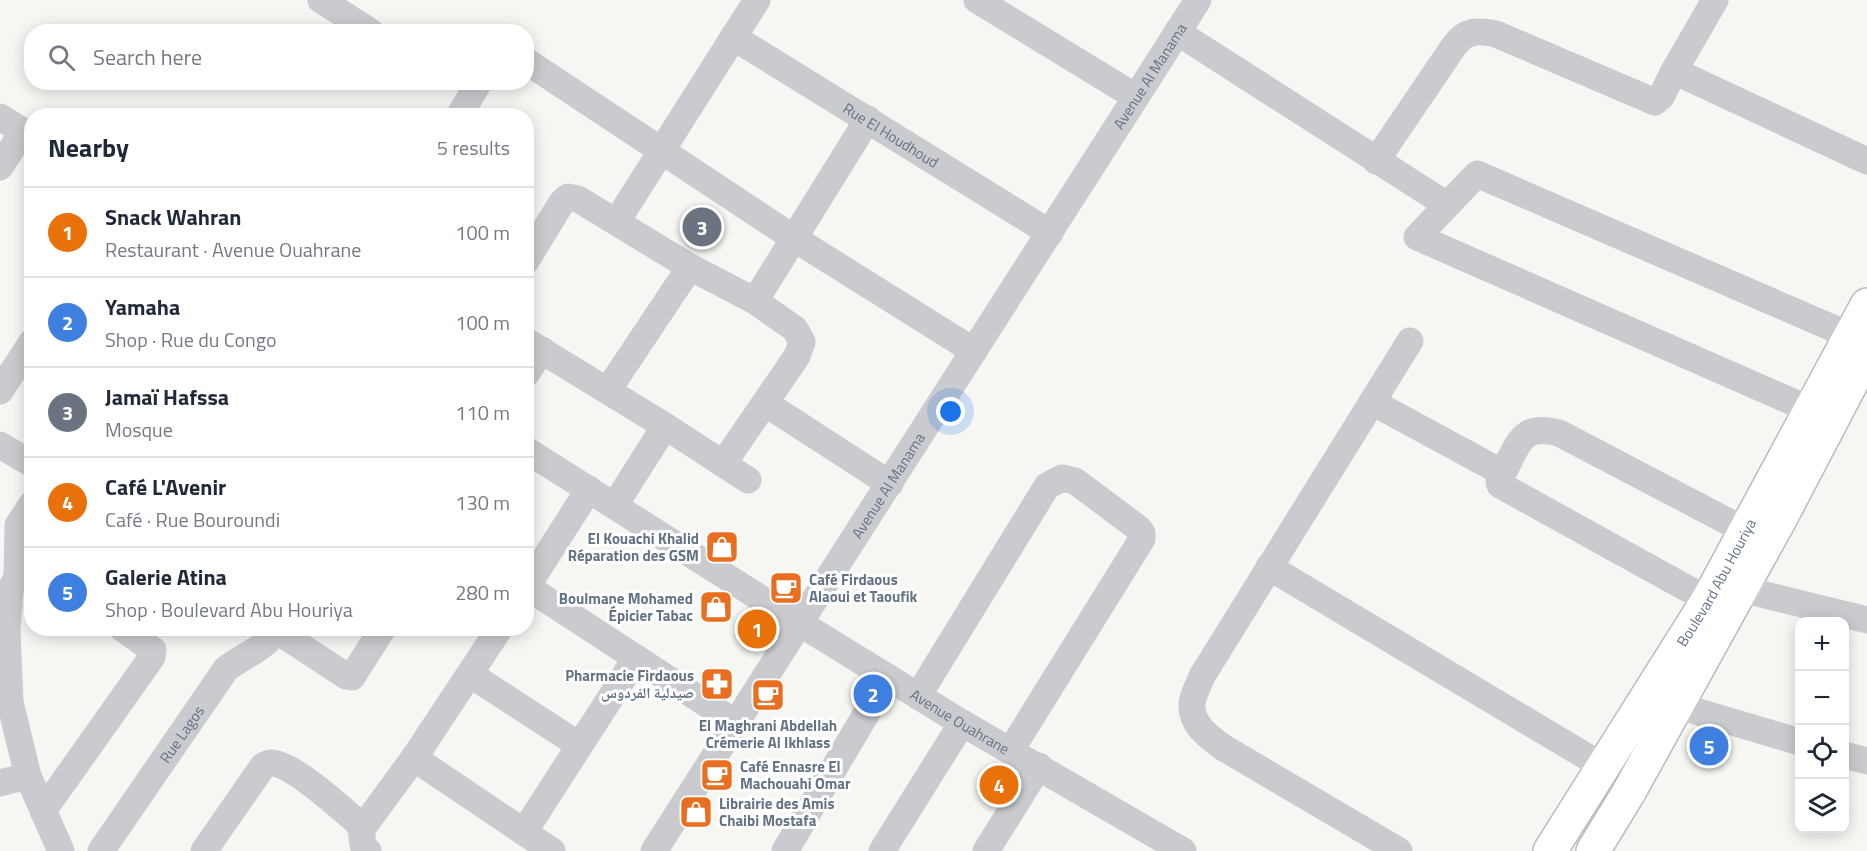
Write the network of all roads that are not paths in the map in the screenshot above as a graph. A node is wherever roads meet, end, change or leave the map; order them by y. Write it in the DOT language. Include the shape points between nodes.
graph roads {
  1 [pos="321,0"];
  2 [pos="757,0"];
  3 [pos="976,0"];
  4 [pos="1198,0"];
  5 [pos="1715,0"];
  6 [pos="358,24"];
  7 [pos="1177,32"];
  8 [pos="733,37"];
  9 [pos="534,66"];
  10 [pos="1674,71"];
  11 [pos="1136,98"];
  12 [pos="0,117"];
  13 [pos="868,119"];
  14 [pos="24,132"];
  15 [pos="24,138"];
  16 [pos="661,151"];
  17 [pos="1376,160"];
  18 [pos="1867,161"];
  19 [pos="0,167"];
  20 [pos="1447,205"];
  21 [pos="617,221"];
  22 [pos="1050,233"];
  23 [pos="795,239"];
  24 [pos="534,246"];
  25 [pos="690,267"];
  26 [pos="755,301"];
  27 [pos="1867,304"];
  28 [pos="1410,341"];
  29 [pos="534,345"];
  30 [pos="1859,345"];
  31 [pos="974,351"];
  32 [pos="24,354"];
  33 [pos="608,390"];
  34 [pos="0,391"];
  35 [pos="1372,402"];
  36 [pos="765,403"];
  37 [pos="1811,410"];
  38 [pos="665,426"];
  39 [pos="0,445"];
  40 [pos="534,455"];
  41 [pos="24,459"];
  42 [pos="723,464"];
  43 [pos="1503,473"];
  44 [pos="748,480"];
  45 [pos="890,483"];
  46 [pos="589,489"];
  47 [pos="615,505"];
  48 [pos="24,516"];
  49 [pos="1746,531"];
  50 [pos="1269,567"];
  51 [pos="24,575"];
  52 [pos="534,576"];
  53 [pos="1741,589"];
  54 [pos="534,592"];
  55 [pos="1708,600"];
  56 [pos="1867,620"];
  57 [pos="801,624"];
  58 [pos="135,636"];
  59 [pos="272,636"];
  60 [pos="287,636"];
  61 [pos="378,636"];
  62 [pos="495,636"];
  63 [pos="636,658"];
  64 [pos="471,675"];
  65 [pos="888,677"];
  66 [pos="918,696"];
  67 [pos="5,704"];
  68 [pos="1676,705"];
  69 [pos="736,723"];
  70 [pos="962,723"];
  71 [pos="1795,741"];
  72 [pos="579,745"];
  73 [pos="1011,750"];
  74 [pos="1849,756"];
  75 [pos="414,758"];
  76 [pos="1867,762"];
  77 [pos="1039,766"];
  78 [pos="1604,767"];
  79 [pos="28,776"];
  80 [pos="0,783"];
  81 [pos="43,811"];
  82 [pos="524,832"];
  83 [pos="364,840"];
  84 [pos="61,851"];
  85 [pos="101,851"];
  86 [pos="204,851"];
  87 [pos="552,851"];
  88 [pos="654,851"];
  89 [pos="785,851"];
  90 [pos="882,851"];
  91 [pos="986,851"];
  92 [pos="1183,851"];
  93 [pos="1399,851"];
  94 [pos="1550,851"];
  95 [pos="1593,851"];
  1 -- 6 [label="street"];
  2 -- 8 [label="street"];
  3 -- 11 [label="street"];
  4 -- 7 [label="street, Avenue Al Manama"];
  5 -- 10 [label="street"];
  7 -- 11 [label="street, Avenue Al Manama"];
  7 -- 17 [label="street"];
  8 -- 13 [label="street, Rue El Houdhoud"];
  8 -- 16 [label="street"];
  9 -- 16 [label="street"];
  10 -- 17 [label="street" via="1661,97 1651,102 1496,34 1474,30 1459,39"];
  10 -- 18 [label="street"];
  11 -- 22 [label="street, Avenue Al Manama"];
  12 -- 14 [label="street"];
  13 -- 22 [label="street, Rue El Houdhoud"];
  13 -- 23 [label="street"];
  15 -- 19 [label="street"];
  16 -- 21 [label="street"];
  16 -- 23 [label="street"];
  17 -- 20 [label="street"];
  20 -- 30 [label="street" via="1477,174"];
  20 -- 37 [label="street" via="1417,237"];
  21 -- 24 [label="street" via="568,197"];
  21 -- 25 [label="street"];
  22 -- 31 [label="street, Avenue Al Manama"];
  23 -- 26 [label="street"];
  23 -- 31 [label="street"];
  25 -- 26 [label="street"];
  25 -- 33 [label="street"];
  26 -- 36 [label="street" via="795,329 802,342"];
  27 -- 30 [label="main road, Boulevard Abu Houriya"];
  28 -- 35 [label="street"];
  29 -- 33 [label="street"];
  30 -- 37 [label="main road, Boulevard Abu Houriya"];
  30 -- 53 [label="main road, Boulevard Abu Houriya"];
  31 -- 45 [label="street, Avenue Al Manama"];
  32 -- 34 [label="street"];
  33 -- 38 [label="street"];
  35 -- 43 [label="street"];
  35 -- 50 [label="street"];
  36 -- 42 [label="street"];
  36 -- 45 [label="street"];
  37 -- 49 [label="main road, Boulevard Abu Houriya"];
  38 -- 42 [label="street"];
  38 -- 47 [label="street"];
  39 -- 41 [label="street"];
  40 -- 46 [label="street, Avenue Ouahrane"];
  42 -- 44 [label="street"];
  43 -- 49 [label="street" via="1529,432 1542,429 1559,433"];
  43 -- 55 [label="street" via="1500,485"];
  45 -- 57 [label="street, Avenue Al Manama"];
  46 -- 47 [label="street, Avenue Ouahrane"];
  46 -- 52 [label="street"];
  47 -- 57 [label="street, Avenue Ouahrane"];
  48 -- 51 [label="street" via="18,525"];
  49 -- 55 [label="main road, Boulevard Abu Houriya"];
  50 -- 78 [label="street"];
  50 -- 93 [label="street" via="1202,676 1192,703 1196,723 1208,737 1234,754"];
  51 -- 67 [label="street" via="10,590"];
  53 -- 56 [label="street"];
  53 -- 68 [label="main road, Boulevard Abu Houriya"];
  54 -- 63 [label="street"];
  55 -- 78 [label="main road, Boulevard Abu Houriya"];
  57 -- 65 [label="street, Avenue Ouahrane"];
  57 -- 69 [label="street, Avenue Al Manama"];
  58 -- 81 [label="street" via="149,645 152,657"];
  59 -- 85 [label="street, Rue Lagos" via="264,646 226,669"];
  60 -- 61 [label="street, Rue Lagos" via="352,677"];
  62 -- 64 [label="street"];
  63 -- 69 [label="street"];
  63 -- 72 [label="street"];
  64 -- 72 [label="street"];
  64 -- 75 [label="street"];
  65 -- 66 [label="street, Avenue Ouahrane"];
  65 -- 89 [label="street"];
  66 -- 70 [label="street, Avenue Ouahrane"];
  66 -- 73 [label="street" via="1047,486 1062,478 1075,481 1138,528 1142,539"];
  67 -- 79 [label="street"];
  68 -- 71 [label="street"];
  68 -- 95 [label="main road, Boulevard Abu Houriya"];
  69 -- 88 [label="street, Avenue Al Manama"];
  70 -- 73 [label="street, Avenue Ouahrane"];
  70 -- 90 [label="street"];
  72 -- 82 [label="street"];
  73 -- 77 [label="street, Avenue Ouahrane"];
  74 -- 76 [label="street"];
  75 -- 82 [label="street"];
  75 -- 83 [label="street"];
  77 -- 91 [label="street"];
  77 -- 92 [label="street, Avenue Ouahrane"];
  78 -- 94 [label="main road, Boulevard Abu Houriya"];
  79 -- 80 [label="street"];
  79 -- 81 [label="street"];
  81 -- 84 [label="street"];
  82 -- 87 [label="street"];
  83 -- 86 [label="street" via="356,820 292,770 270,762 263,766"];
}
